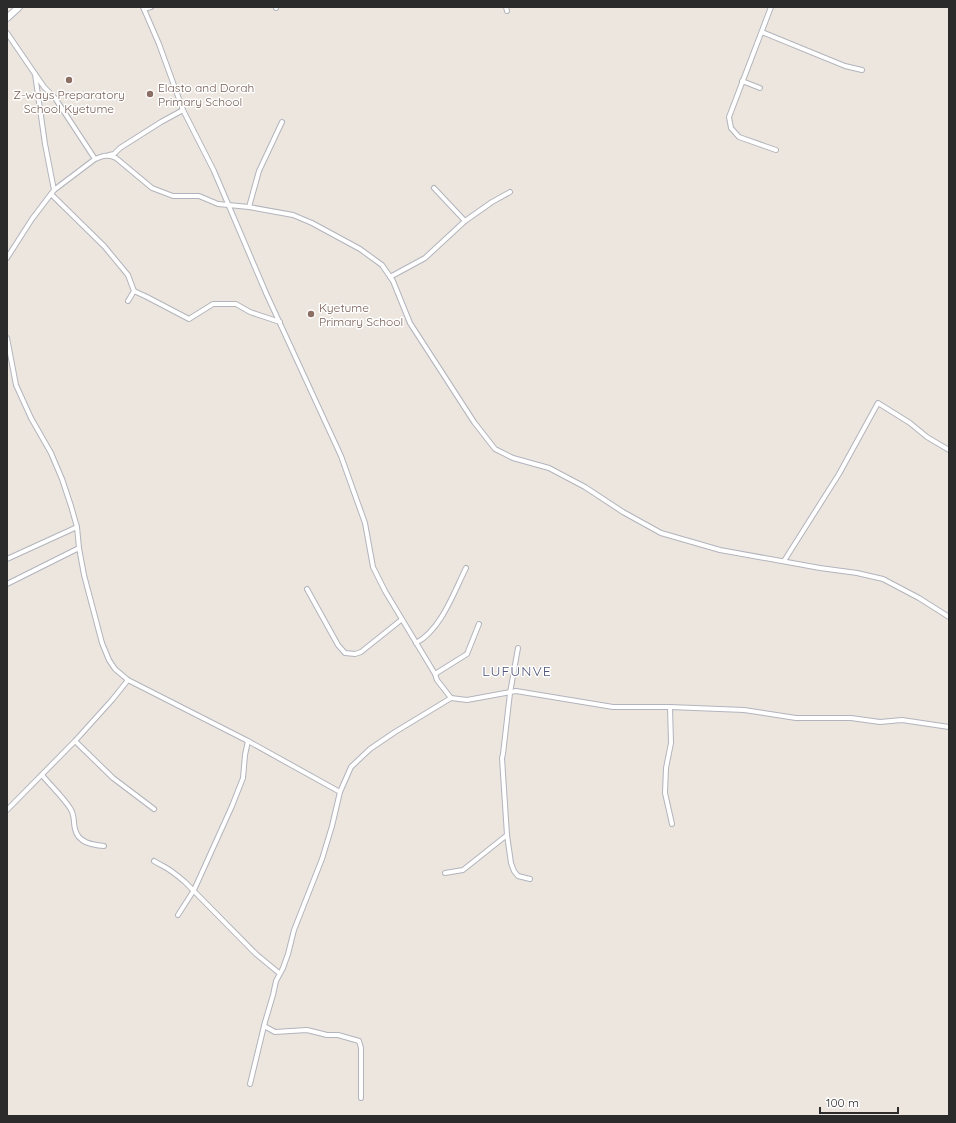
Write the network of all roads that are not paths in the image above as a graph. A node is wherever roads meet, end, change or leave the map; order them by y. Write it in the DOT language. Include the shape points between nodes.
graph roads {
  1 [pos="19,7"];
  2 [pos="151,7"];
  3 [pos="771,7"];
  4 [pos="144,8"];
  5 [pos="7,18"];
  6 [pos="762,32"];
  7 [pos="7,33"];
  8 [pos="862,70"];
  9 [pos="35,74"];
  10 [pos="742,81"];
  11 [pos="760,88"];
  12 [pos="183,110"];
  13 [pos="282,122"];
  14 [pos="776,150"];
  15 [pos="105,156"];
  16 [pos="95,158"];
  17 [pos="434,188"];
  18 [pos="52,192"];
  19 [pos="510,192"];
  20 [pos="229,206"];
  21 [pos="249,207"];
  22 [pos="465,221"];
  23 [pos="7,258"];
  24 [pos="390,277"];
  25 [pos="134,291"];
  26 [pos="128,301"];
  27 [pos="280,322"];
  28 [pos="7,338"];
  29 [pos="949,450"];
  30 [pos="77,527"];
  31 [pos="79,548"];
  32 [pos="7,559"];
  33 [pos="784,561"];
  34 [pos="466,568"];
  35 [pos="7,584"];
  36 [pos="307,589"];
  37 [pos="948,615"];
  38 [pos="402,620"];
  39 [pos="479,624"];
  40 [pos="416,643"];
  41 [pos="518,648"];
  42 [pos="435,674"];
  43 [pos="128,680"];
  44 [pos="510,692"];
  45 [pos="451,698"];
  46 [pos="670,707"];
  47 [pos="949,727"];
  48 [pos="75,741"];
  49 [pos="248,742"];
  50 [pos="42,775"];
  51 [pos="340,792"];
  52 [pos="154,809"];
  53 [pos="7,810"];
  54 [pos="672,824"];
  55 [pos="507,835"];
  56 [pos="104,846"];
  57 [pos="154,860"];
  58 [pos="444,873"];
  59 [pos="530,878"];
  60 [pos="194,890"];
  61 [pos="178,915"];
  62 [pos="279,973"];
  63 [pos="264,1026"];
  64 [pos="250,1084"];
  65 [pos="361,1098"];
  1 -- 5 [label="main road"];
  2 -- 4 [label="street"];
  3 -- 6 [label="street"];
  4 -- 12 [label="street" via="160,44"];
  6 -- 8 [label="street" via="845,66"];
  6 -- 10 [label="street"];
  7 -- 9 [label="street"];
  9 -- 16 [label="street" via="55,98"];
  9 -- 18 [label="street"];
  10 -- 11 [label="street"];
  10 -- 14 [label="street" via="729,117 730,128 739,137"];
  12 -- 15 [label="street" via="114,154"];
  12 -- 20 [label="street"];
  13 -- 21 [label="street" via="258,171"];
  15 -- 16 [label="street"];
  15 -- 20 [label="street" via="116,158 152,188 173,196 199,196"];
  16 -- 18 [label="street"];
  17 -- 22 [label="street"];
  18 -- 23 [label="street"];
  18 -- 25 [label="street" via="104,246 128,275"];
  19 -- 22 [label="street"];
  20 -- 21 [label="street"];
  20 -- 27 [label="street"];
  21 -- 24 [label="street" via="293,215 312,223 360,249 382,265"];
  22 -- 24 [label="street" via="425,258"];
  24 -- 33 [label="street" via="410,323 474,422 495,449 513,458 549,468 661,533 720,550"];
  25 -- 26 [label="street"];
  25 -- 27 [label="street" via="189,319 212,304 236,304 250,312"];
  27 -- 38 [label="street" via="342,456 365,523 373,567"];
  28 -- 30 [label="street" via="16,385 51,453"];
  29 -- 33 [label="street" via="878,403 839,474"];
  30 -- 31 [label="street"];
  30 -- 32 [label="street"];
  31 -- 35 [label="street"];
  31 -- 43 [label="street" via="102,643 112,665"];
  33 -- 37 [label="street" via="883,579"];
  34 -- 40 [label="street" via="436,625 428,635"];
  36 -- 38 [label="street" via="345,653 361,652"];
  38 -- 40 [label="street"];
  39 -- 42 [label="street" via="467,654"];
  40 -- 42 [label="street"];
  41 -- 44 [label="street"];
  42 -- 45 [label="street"];
  43 -- 48 [label="street"];
  43 -- 49 [label="street"];
  44 -- 45 [label="street" via="467,700"];
  44 -- 46 [label="street" via="613,707"];
  44 -- 55 [label="street" via="502,758"];
  45 -- 51 [label="street" via="370,749 351,767"];
  46 -- 47 [label="street" via="744,710 796,718 851,718 880,722 902,720"];
  46 -- 54 [label="street" via="671,742 665,794"];
  48 -- 50 [label="street"];
  48 -- 52 [label="street" via="113,778"];
  49 -- 51 [label="street"];
  49 -- 60 [label="street" via="243,778"];
  50 -- 53 [label="street"];
  50 -- 56 [label="street" via="74,814 75,830 79,837 86,843"];
  51 -- 62 [label="street" via="322,859"];
  55 -- 58 [label="street" via="463,870"];
  55 -- 59 [label="street" via="514,871 518,876"];
  57 -- 60 [label="street"];
  60 -- 61 [label="street"];
  60 -- 62 [label="street" via="256,954"];
  62 -- 63 [label="street"];
  63 -- 64 [label="street"];
  63 -- 65 [label="street" via="274,1032 307,1030 338,1035 359,1042"];
}
